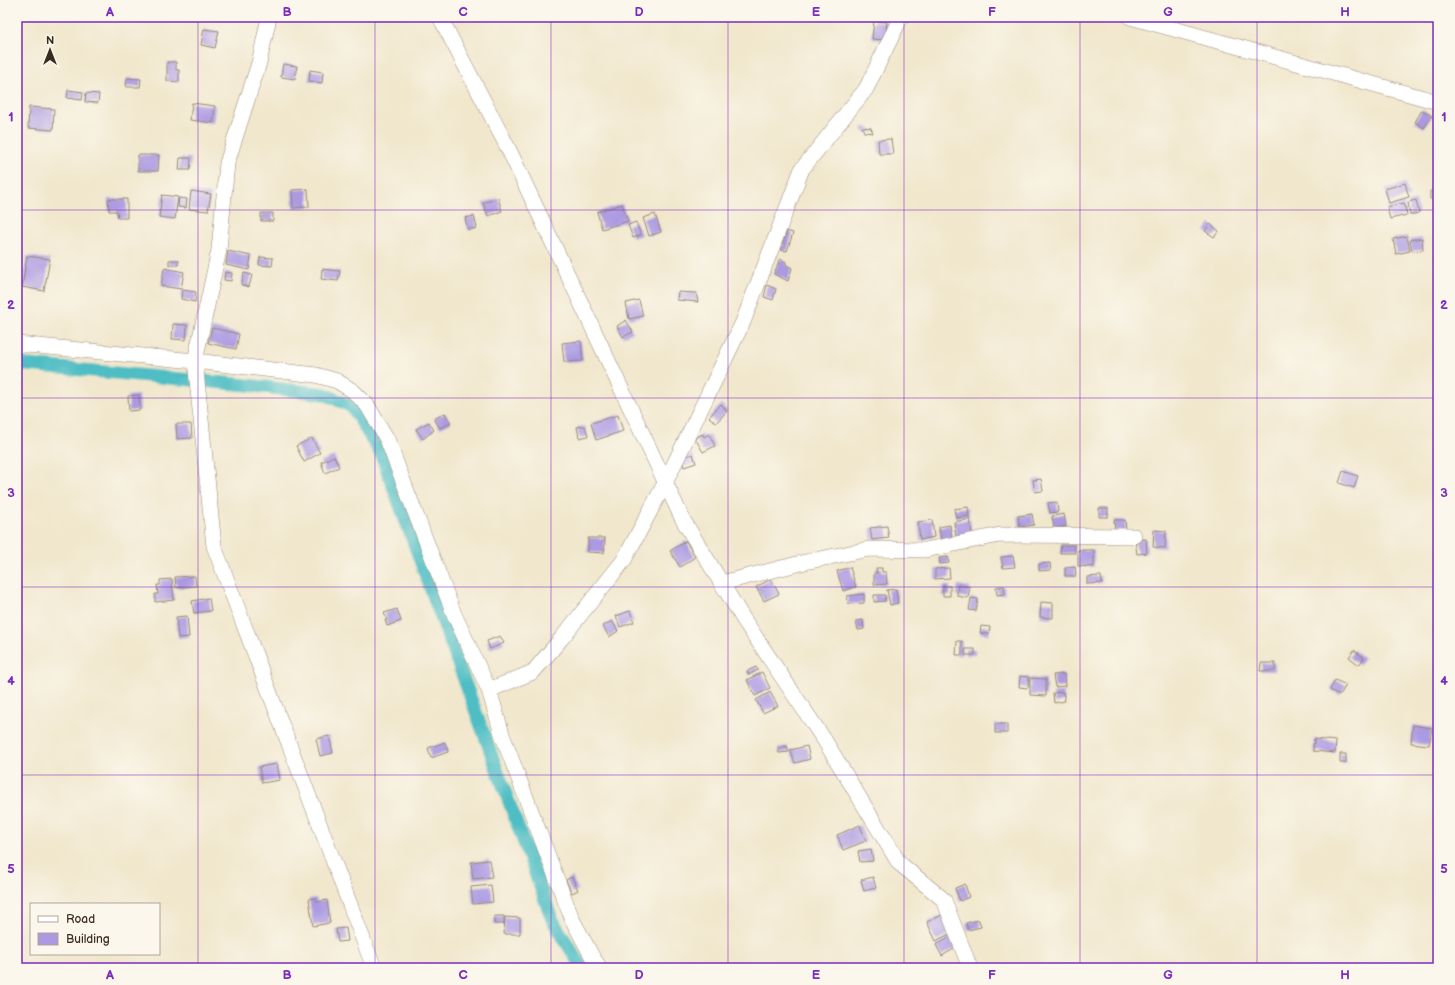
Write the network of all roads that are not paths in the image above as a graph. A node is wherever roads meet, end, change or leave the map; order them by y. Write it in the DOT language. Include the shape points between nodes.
graph roads {
  1 [pos="269,17"];
  2 [pos="440,17"];
  3 [pos="901,17"];
  4 [pos="1130,17"];
  5 [pos="1438,102"];
  6 [pos="17,344"];
  7 [pos="196,362"];
  8 [pos="665,483"];
  9 [pos="1134,536"];
  10 [pos="722,583"];
  11 [pos="489,690"];
  12 [pos="374,968"];
  13 [pos="600,968"];
  14 [pos="970,968"];
  1 -- 7 [label="street" via="259,63 227,163 219,250"];
  2 -- 8 [label="street" via="509,150"];
  3 -- 8 [label="street" via="866,89 802,169 743,322"];
  4 -- 5 [label="street"];
  6 -- 7 [label="street"];
  7 -- 11 [label="street" via="316,376 338,381 367,405 387,439 454,614"];
  7 -- 12 [label="street" via="214,546"];
  8 -- 10 [label="street" via="683,520"];
  8 -- 11 [label="street" via="624,560 533,672"];
  9 -- 10 [label="street" via="1000,535 925,550 868,549"];
  10 -- 14 [label="street" via="899,863 944,900"];
  11 -- 13 [label="street" via="503,737 572,919"];
}
